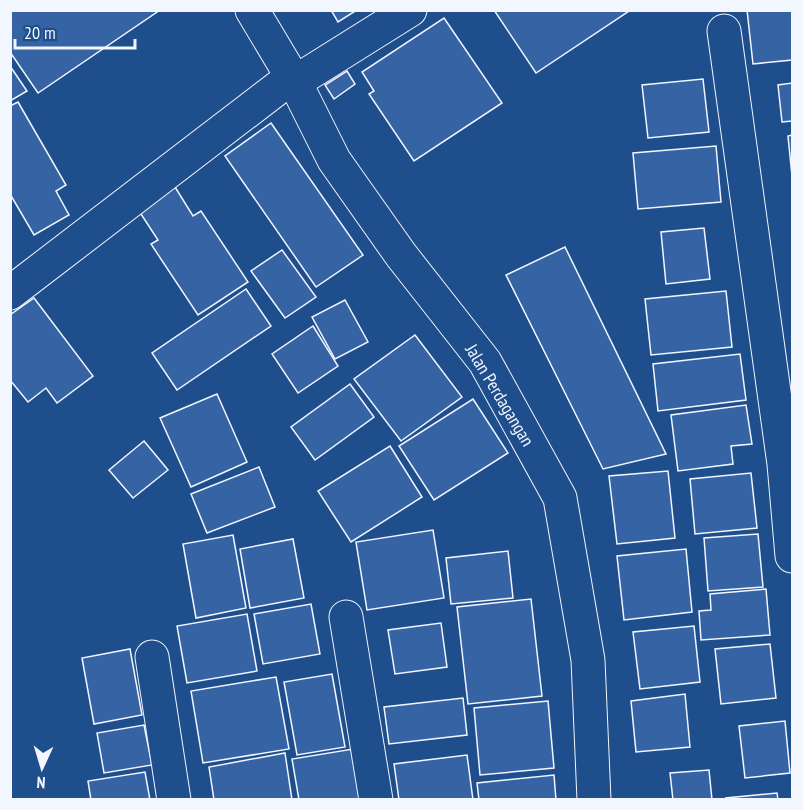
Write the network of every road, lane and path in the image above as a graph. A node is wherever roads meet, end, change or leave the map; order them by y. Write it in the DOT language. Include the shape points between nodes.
graph roads {
  1 [pos="252,10"];
  2 [pos="410,10"];
  3 [pos="724,31"];
  4 [pos="293,79"];
  5 [pos="10,293"];
  6 [pos="792,556"];
  7 [pos="346,617"];
  8 [pos="152,657"];
  9 [pos="174,800"];
  10 [pos="376,800"];
  11 [pos="594,800"];
  1 -- 4 [label="street, Jalan Perdagangan"];
  2 -- 4 [label="street"];
  3 -- 6 [label="street" via="784,464"];
  4 -- 5 [label="street"];
  4 -- 11 [label="street, Jalan Perdagangan" via="334,160 401,255 485,362 560,498 588,660"];
  7 -- 10 [label="street"];
  8 -- 9 [label="street"];
}
